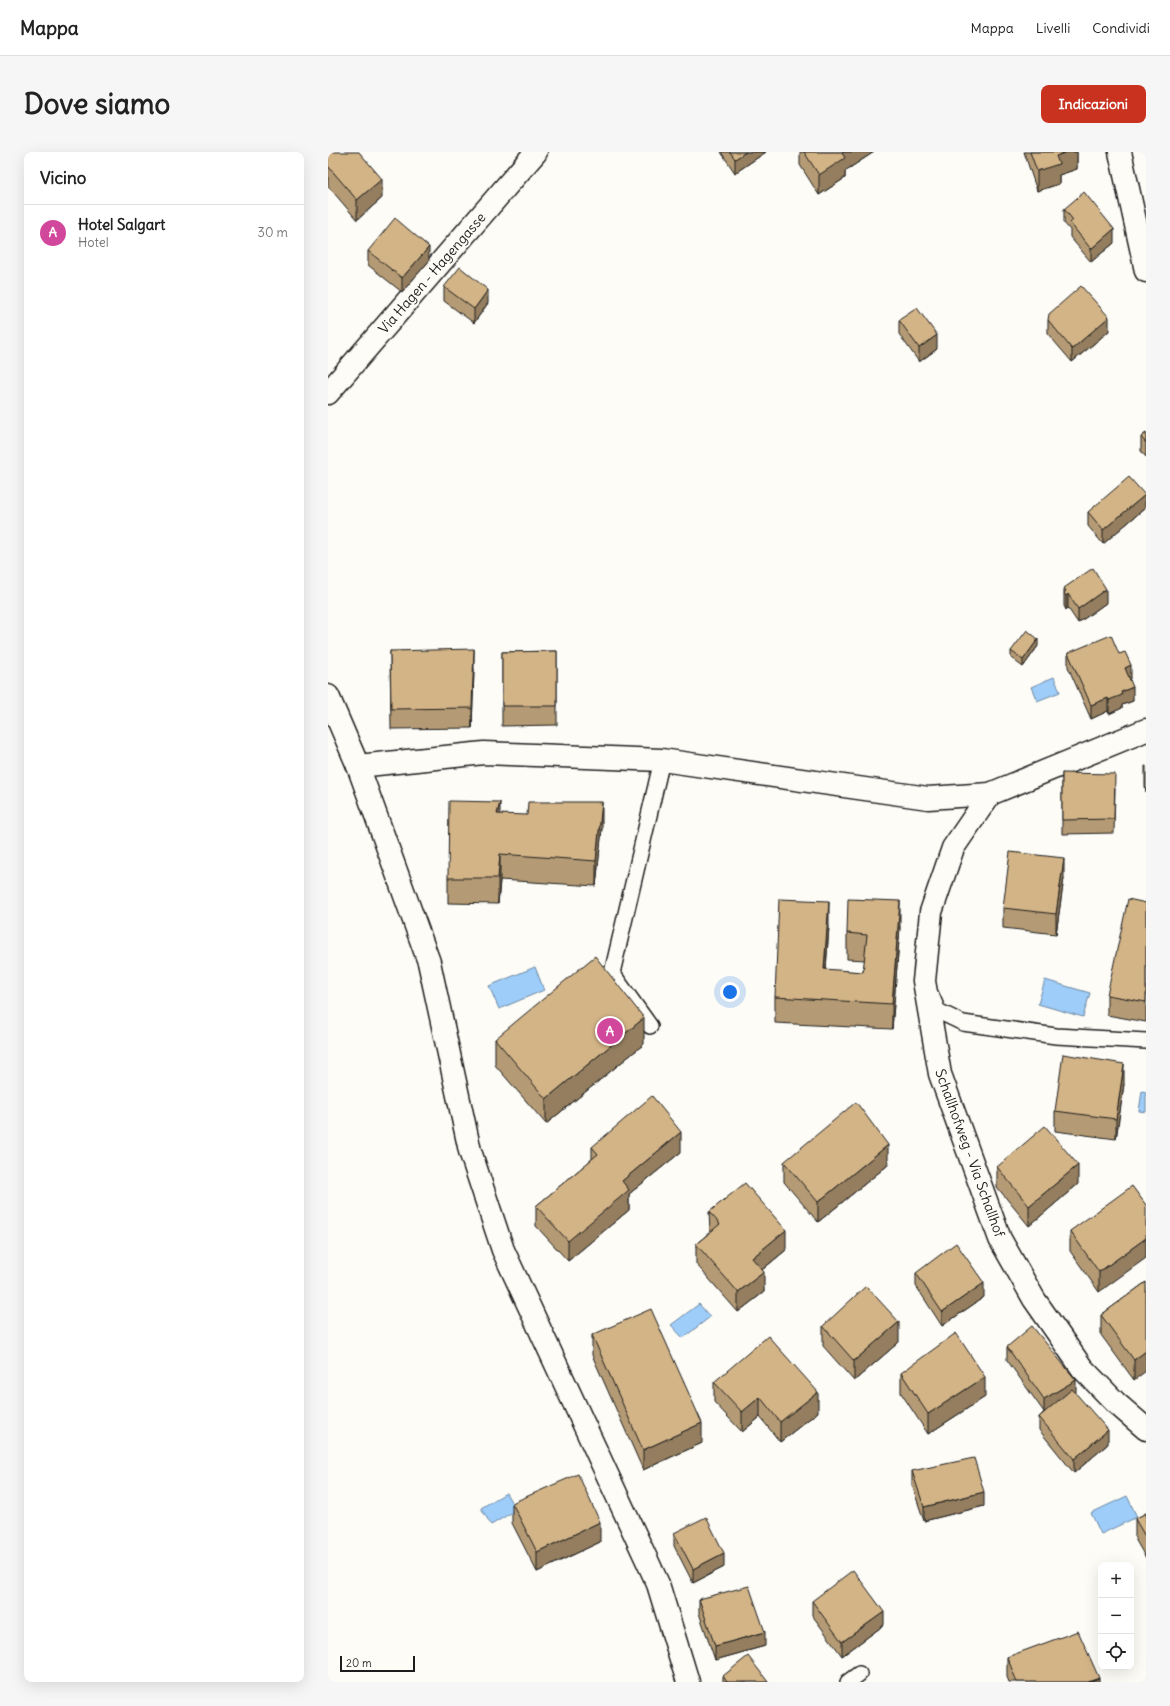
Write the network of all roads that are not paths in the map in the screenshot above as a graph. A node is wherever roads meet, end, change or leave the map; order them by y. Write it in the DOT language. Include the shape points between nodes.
graph roads {
  1 [pos="536,152"];
  2 [pos="1120,152"];
  3 [pos="1146,271"];
  4 [pos="328,393"];
  5 [pos="328,696"];
  6 [pos="1146,730"];
  7 [pos="662,760"];
  8 [pos="358,766"];
  9 [pos="990,794"];
  10 [pos="924,981"];
  11 [pos="650,1026"];
  12 [pos="1146,1041"];
  13 [pos="1146,1429"];
  14 [pos="688,1682"];
  1 -- 4 [label="street, Via Hagen - Hagengasse"];
  2 -- 3 [label="street"];
  5 -- 8 [label="street"];
  6 -- 9 [label="street"];
  7 -- 8 [label="street" via="484,753"];
  7 -- 9 [label="street" via="928,798"];
  7 -- 11 [label="lane" via="612,973"];
  8 -- 14 [label="street" via="429,962 470,1151 503,1250 658,1584"];
  9 -- 10 [label="street, Schallhofweg - Via Schallhof" via="953,848 931,912"];
  10 -- 12 [label="lane" via="938,1011 963,1023 1056,1036"];
  10 -- 13 [label="street, Schallhofweg - Via Schallhof" via="940,1074 1000,1239 1034,1299 1082,1368"];
}
